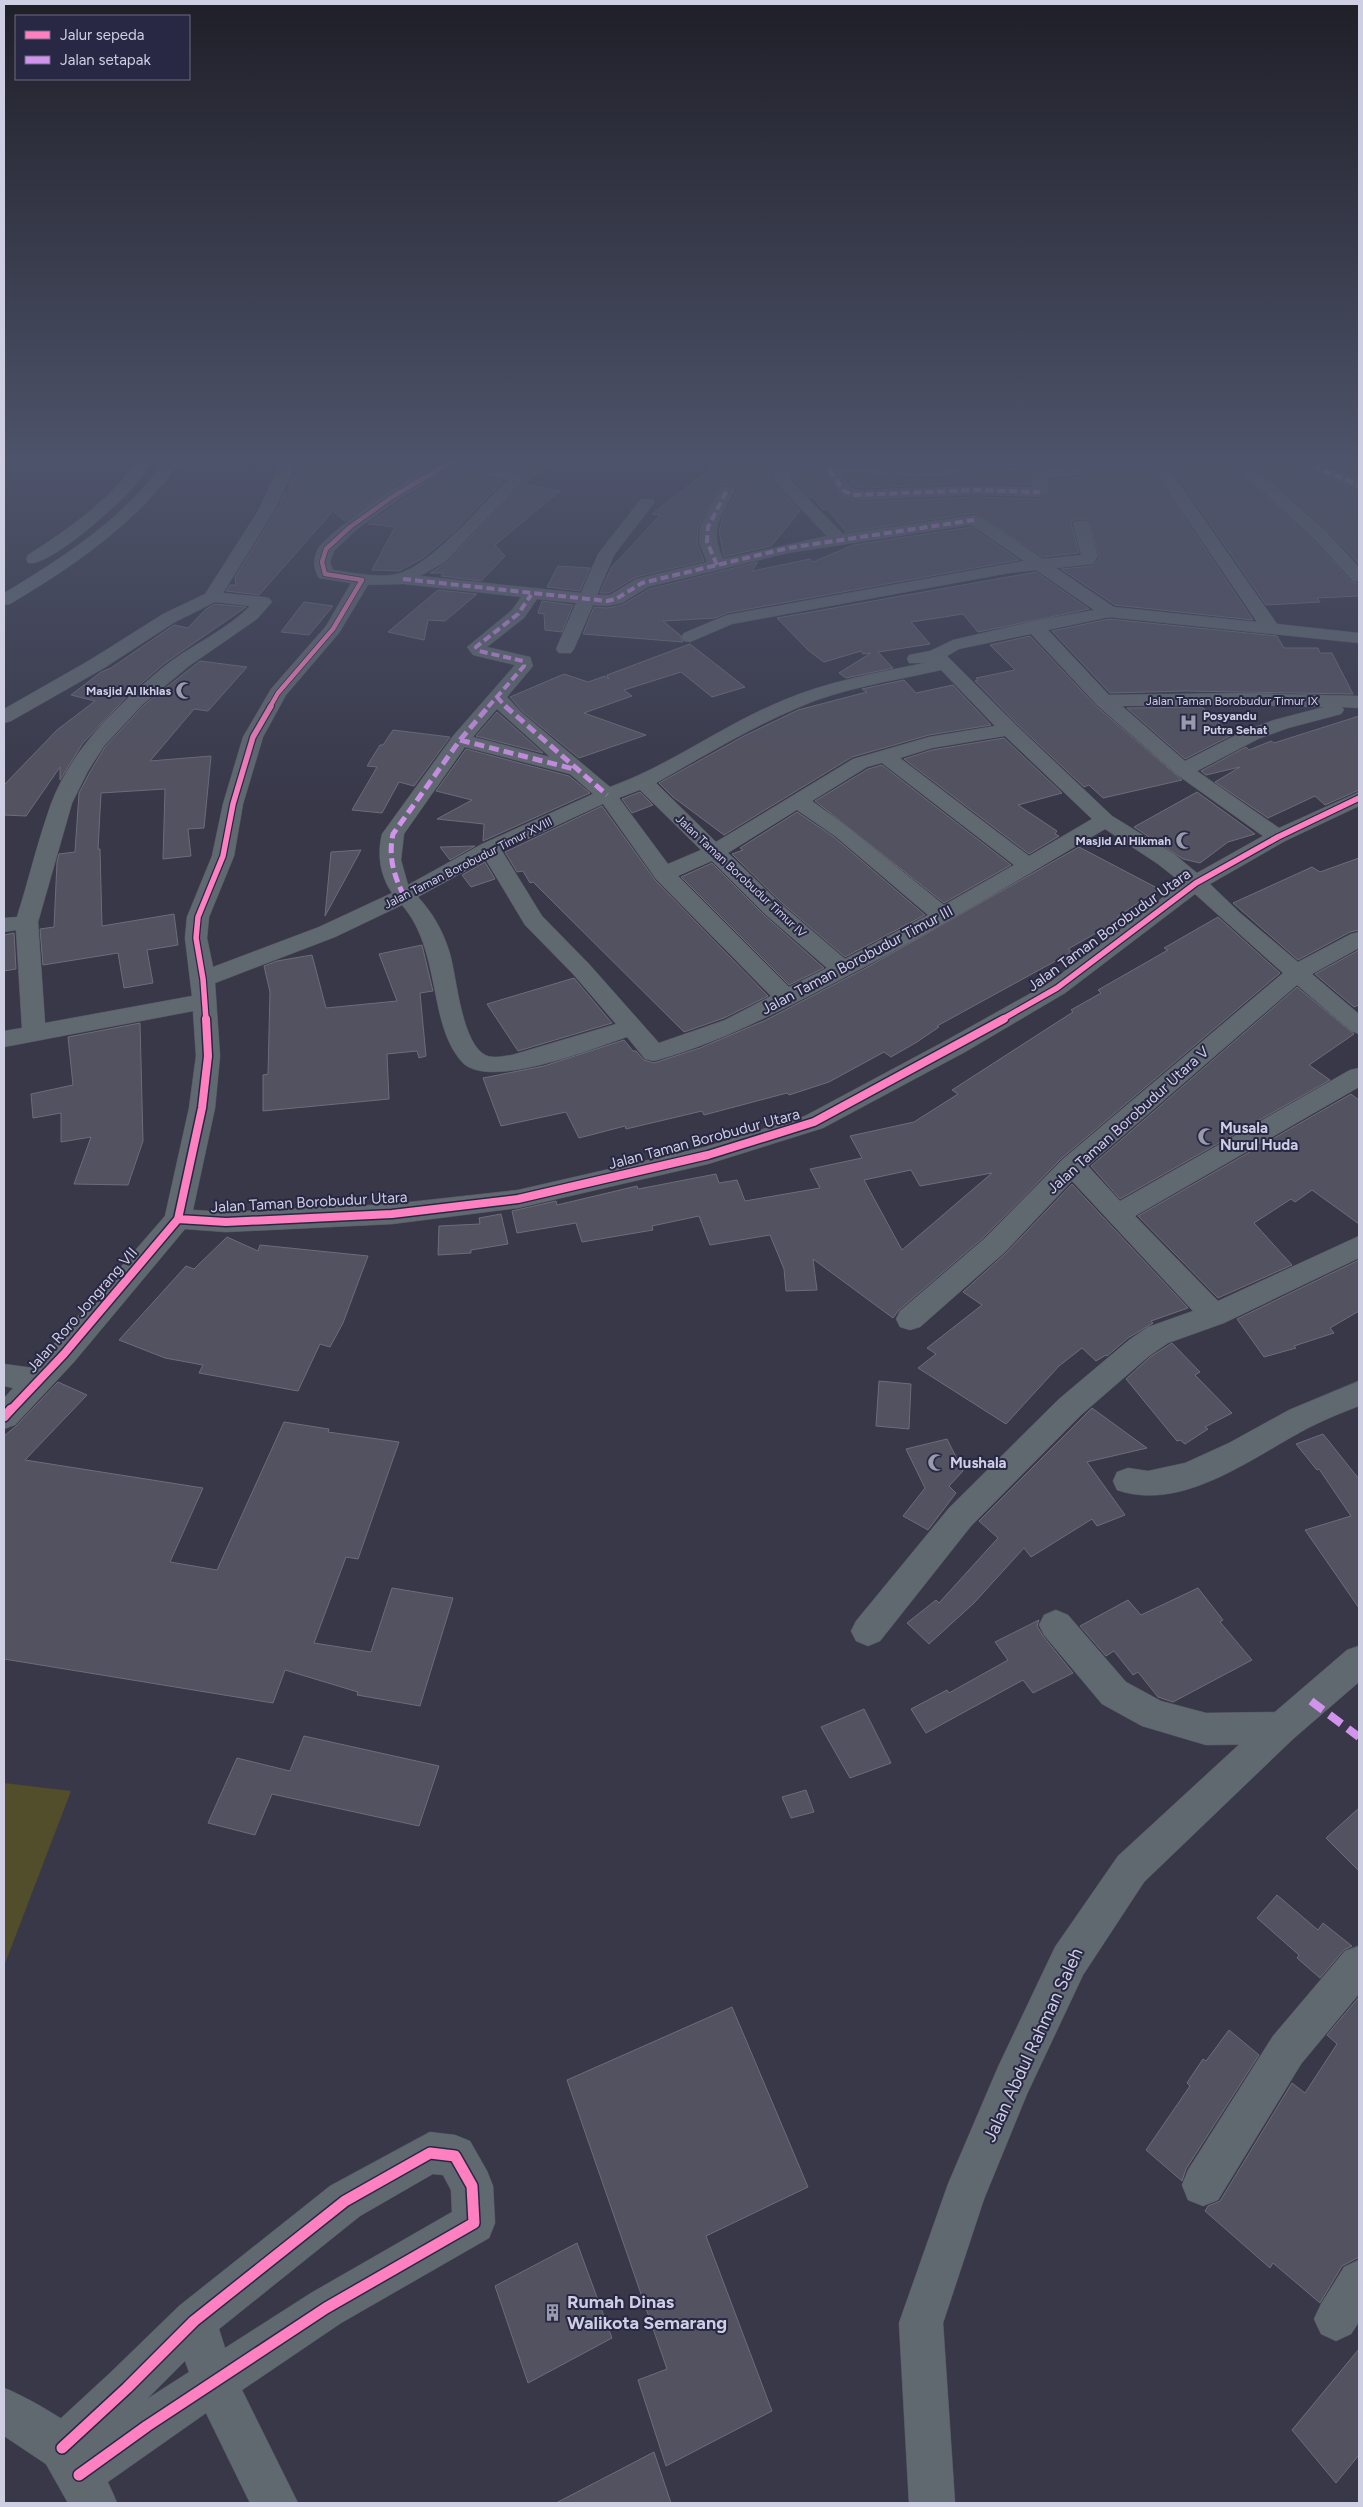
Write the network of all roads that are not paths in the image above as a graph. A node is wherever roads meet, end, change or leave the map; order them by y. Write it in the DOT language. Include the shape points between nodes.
graph roads {
  1 [pos="46,573"];
  2 [pos="226,573"];
  3 [pos="325,573"];
  4 [pos="413,573"];
  5 [pos="597,573"];
  6 [pos="682,573"];
  7 [pos="988,573"];
  8 [pos="1052,573"];
  9 [pos="1233,573"];
  10 [pos="403,579"];
  11 [pos="362,580"];
  12 [pos="531,595"];
  13 [pos="212,596"];
  14 [pos="4,600"];
  15 [pos="585,600"];
  16 [pos="1109,612"];
  17 [pos="343,616"];
  18 [pos="1034,626"];
  19 [pos="1271,629"];
  20 [pos="690,637"];
  21 [pos="1359,638"];
  22 [pos="565,649"];
  23 [pos="941,660"];
  24 [pos="497,697"];
  25 [pos="1104,701"];
  26 [pos="1359,703"];
  27 [pos="4,717"];
  28 [pos="1009,729"];
  29 [pos="460,740"];
  30 [pos="884,756"];
  31 [pos="681,762"];
  32 [pos="576,769"];
  33 [pos="1183,770"];
  34 [pos="643,782"];
  35 [pos="607,795"];
  36 [pos="1359,798"];
  37 [pos="798,800"];
  38 [pos="1105,820"];
  39 [pos="1278,837"];
  40 [pos="490,849"];
  41 [pos="714,852"];
  42 [pos="1028,865"];
  43 [pos="664,874"];
  44 [pos="1196,883"];
  45 [pos="404,896"];
  46 [pos="943,916"];
  47 [pos="27,922"];
  48 [pos="4,925"];
  49 [pos="1359,939"];
  50 [pos="842,968"];
  51 [pos="1298,972"];
  52 [pos="204,990"];
  53 [pos="787,998"];
  54 [pos="1359,1026"];
  55 [pos="633,1027"];
  56 [pos="34,1034"];
  57 [pos="4,1039"];
  58 [pos="1359,1076"];
  59 [pos="1072,1165"];
  60 [pos="1118,1214"];
  61 [pos="178,1219"];
  62 [pos="1359,1246"];
  63 [pos="1214,1315"];
  64 [pos="910,1319"];
  65 [pos="4,1375"];
  66 [pos="39,1380"];
  67 [pos="1359,1393"];
  68 [pos="4,1417"];
  69 [pos="1128,1481"];
  70 [pos="1056,1625"];
  71 [pos="868,1631"];
  72 [pos="1359,1661"];
  73 [pos="1281,1728"];
  74 [pos="1359,1966"];
  75 [pos="1203,2185"];
  76 [pos="1359,2282"];
  77 [pos="1336,2318"];
  78 [pos="194,2321"];
  79 [pos="214,2382"];
  80 [pos="4,2410"];
  81 [pos="78,2475"];
  82 [pos="275,2503"];
  83 [pos="932,2503"];
  1 -- 14 [label="highway"];
  2 -- 13 [label="street"];
  3 -- 11 [label="street"];
  4 -- 10 [label="street"];
  5 -- 15 [label="street"];
  6 -- 15 [label="street" via="642,583 612,601"];
  7 -- 20 [label="street" via="727,620"];
  8 -- 16 [label="street"];
  9 -- 19 [label="street"];
  10 -- 11 [label="street"];
  10 -- 12 [label="street"];
  10 -- 17 [label="street"];
  11 -- 17 [label="street"];
  12 -- 15 [label="street"];
  12 -- 24 [label="street" via="518,614 476,647 479,651 523,661 524,666"];
  13 -- 27 [label="street" via="169,618"];
  13 -- 47 [label="street" via="263,602 251,615 182,662 136,700 96,742 62,803"];
  15 -- 22 [label="street"];
  16 -- 18 [label="street"];
  16 -- 19 [label="street"];
  17 -- 52 [label="street" via="278,694 253,737 233,804 223,856 198,917 196,938"];
  18 -- 23 [label="street" via="953,645"];
  18 -- 25 [label="street, Jalan Taman Borobudur Timur IX"];
  19 -- 21 [label="street"];
  23 -- 28 [label="street"];
  23 -- 31 [label="street, Jalan Taman Borobudur Timur XVIII" via="792,703"];
  23 -- 31 [label="street" via="871,668 806,686 730,716 683,742 677,752"];
  24 -- 29 [label="street"];
  24 -- 32 [label="street" via="514,716"];
  25 -- 26 [label="street, Jalan Taman Borobudur Timur IX" via="1242,699"];
  25 -- 33 [label="street, Jalan Taman Borobudur Timur IX"];
  26 -- 33 [label="street" via="1281,724"];
  28 -- 30 [label="street" via="929,743"];
  28 -- 38 [label="street"];
  29 -- 32 [label="street"];
  29 -- 45 [label="street" via="393,834 389,848 394,877"];
  30 -- 37 [label="street" via="860,762"];
  30 -- 42 [label="street"];
  31 -- 34 [label="street, Jalan Taman Borobudur Timur XVIII"];
  32 -- 35 [label="street"];
  33 -- 39 [label="street, Jalan Taman Borobudur Timur IX"];
  34 -- 35 [label="street, Jalan Taman Borobudur Timur XVIII"];
  34 -- 41 [label="street, Jalan Taman Borobudur Timur IV"];
  35 -- 40 [label="street, Jalan Taman Borobudur Timur XVIII"];
  35 -- 43 [label="street"];
  36 -- 39 [label="street, Jalan Taman Borobudur Utara"];
  37 -- 41 [label="street"];
  37 -- 46 [label="street"];
  38 -- 42 [label="street, Jalan Taman Borobudur Timur III"];
  38 -- 44 [label="street" via="1166,859"];
  39 -- 44 [label="street, Jalan Taman Borobudur Utara"];
  40 -- 45 [label="street, Jalan Taman Borobudur Timur XVIII"];
  40 -- 55 [label="street" via="533,920"];
  41 -- 43 [label="street"];
  41 -- 50 [label="street, Jalan Taman Borobudur Timur IV"];
  42 -- 46 [label="street, Jalan Taman Borobudur Timur III"];
  43 -- 53 [label="street"];
  44 -- 51 [label="street" via="1231,917"];
  44 -- 61 [label="street, Jalan Taman Borobudur Utara" via="1057,988 814,1122 708,1155 518,1199 392,1214 226,1222"];
  45 -- 52 [label="street, Jalan Taman Borobudur Timur XVIII"];
  45 -- 55 [label="street" via="418,910 429,929 440,960 450,1011 468,1051 482,1064 499,1065 533,1058"];
  46 -- 50 [label="street, Jalan Taman Borobudur Timur III"];
  47 -- 48 [label="street"];
  47 -- 56 [label="street"];
  49 -- 51 [label="street, Jalan Taman Borobudur Utara V"];
  50 -- 53 [label="street, Jalan Taman Borobudur Timur III"];
  51 -- 54 [label="street"];
  51 -- 59 [label="street, Jalan Taman Borobudur Utara V"];
  52 -- 56 [label="street, Jalan Taman Borobudur Timur XVIII"];
  52 -- 61 [label="street" via="208,1056 202,1108"];
  53 -- 55 [label="street, Jalan Taman Borobudur Timur III" via="733,1025 654,1053"];
  56 -- 57 [label="street, Jalan Taman Borobudur Timur XVIII"];
  58 -- 60 [label="street"];
  59 -- 60 [label="street"];
  59 -- 64 [label="street, Jalan Taman Borobudur Utara V" via="996,1245"];
  60 -- 63 [label="street"];
  61 -- 66 [label="street, Jalan Roro Jongrang VII"];
  62 -- 63 [label="street"];
  63 -- 71 [label="street" via="1158,1335 1070,1407 960,1516"];
  65 -- 66 [label="street, Jalan Roro Jongrang VII"];
  66 -- 68 [label="street, Jalan Roro Jongrang VII"];
  67 -- 69 [label="street" via="1301,1418 1212,1466 1183,1477 1150,1483"];
  70 -- 73 [label="street" via="1114,1693 1154,1715 1206,1729"];
  72 -- 73 [label="street, Jalan Abdul Rahman Saleh"];
  73 -- 83 [label="street, Jalan Abdul Rahman Saleh" via="1131,1869 1069,1961 1012,2081 963,2200 921,2323"];
  74 -- 75 [label="street" via="1287,2050"];
  76 -- 77 [label="street"];
  78 -- 79 [label="street"];
  78 -- 79 [label="street" via="345,2201 430,2153 455,2156 472,2186 474,2224 326,2308"];
  78 -- 81 [label="street" via="127,2388"];
  79 -- 81 [label="street"];
  79 -- 82 [label="street"];
  80 -- 81 [label="street"];
}
